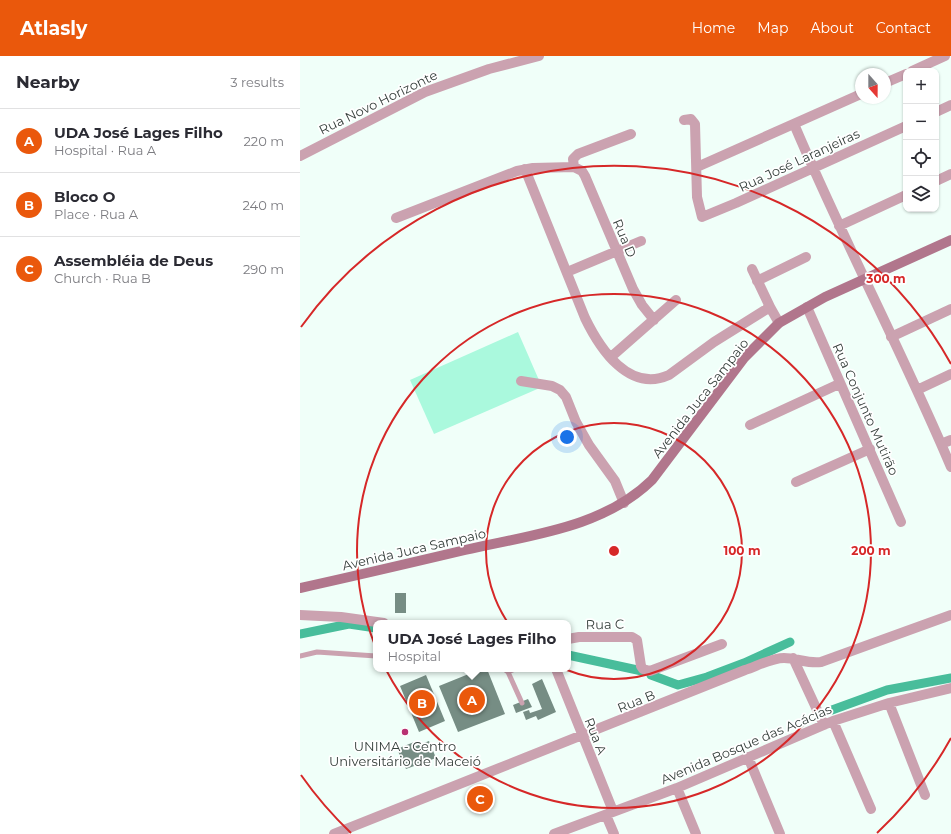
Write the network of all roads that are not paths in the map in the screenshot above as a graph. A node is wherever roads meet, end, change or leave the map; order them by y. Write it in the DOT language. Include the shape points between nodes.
graph roads {
  1 [pos="539,56"];
  2 [pos="945,56"];
  3 [pos="919,68"];
  4 [pos="903,75"];
  5 [pos="891,80"];
  6 [pos="855,97"];
  7 [pos="951,105"];
  8 [pos="939,111"];
  9 [pos="689,121"];
  10 [pos="794,124"];
  11 [pos="903,127"];
  12 [pos="631,134"];
  13 [pos="300,156"];
  14 [pos="697,167"];
  15 [pos="574,168"];
  16 [pos="812,168"];
  17 [pos="525,169"];
  18 [pos="951,174"];
  19 [pos="939,180"];
  20 [pos="903,196"];
  21 [pos="396,218"];
  22 [pos="839,226"];
  23 [pos="951,240"];
  24 [pos="641,241"];
  25 [pos="617,252"];
  26 [pos="806,257"];
  27 [pos="752,270"];
  28 [pos="567,272"];
  29 [pos="863,280"];
  30 [pos="757,281"];
  31 [pos="676,300"];
  32 [pos="770,307"];
  33 [pos="807,307"];
  34 [pos="951,309"];
  35 [pos="654,320"];
  36 [pos="779,323"];
  37 [pos="891,336"];
  38 [pos="611,357"];
  39 [pos="951,374"];
  40 [pos="521,381"];
  41 [pos="839,384"];
  42 [pos="917,390"];
  43 [pos="750,425"];
  44 [pos="951,440"];
  45 [pos="941,444"];
  46 [pos="870,449"];
  47 [pos="951,467"];
  48 [pos="796,482"];
  49 [pos="624,503"];
  50 [pos="901,522"];
  51 [pos="300,588"];
  52 [pos="300,615"];
  53 [pos="951,615"];
  54 [pos="373,621"];
  55 [pos="571,639"];
  56 [pos="722,644"];
  57 [pos="300,656"];
  58 [pos="373,656"];
  59 [pos="793,658"];
  60 [pos="507,672"];
  61 [pos="557,672"];
  62 [pos="951,688"];
  63 [pos="522,703"];
  64 [pos="889,703"];
  65 [pos="828,723"];
  66 [pos="582,736"];
  67 [pos="748,757"];
  68 [pos="677,788"];
  69 [pos="925,795"];
  70 [pos="871,809"];
  71 [pos="610,813"];
  72 [pos="334,834"];
  73 [pos="554,834"];
  74 [pos="614,834"];
  75 [pos="696,834"];
  76 [pos="780,834"];
  1 -- 13 [label="street, Rua Novo Horizonte" via="489,69 432,89"];
  2 -- 3 [label="street"];
  4 -- 5 [label="street"];
  6 -- 10 [label="street"];
  7 -- 8 [label="street"];
  9 -- 14 [label="street"];
  10 -- 14 [label="street"];
  10 -- 16 [label="street"];
  11 -- 16 [label="street, Rua José Laranjeiras"];
  12 -- 15 [label="street" via="578,154 573,159"];
  14 -- 16 [label="street, Rua José Laranjeiras" via="697,197 702,217"];
  15 -- 17 [label="street"];
  15 -- 25 [label="street, Rua D" via="582,171 585,176"];
  16 -- 22 [label="street"];
  17 -- 21 [label="street"];
  17 -- 28 [label="street"];
  18 -- 19 [label="street"];
  20 -- 22 [label="street"];
  22 -- 29 [label="street"];
  23 -- 29 [label="main road, Avenida Juca Sampaio"];
  24 -- 25 [label="street"];
  25 -- 28 [label="street"];
  25 -- 35 [label="street, Rua D" via="633,289"];
  26 -- 30 [label="street"];
  27 -- 30 [label="street"];
  28 -- 38 [label="street" via="595,338"];
  29 -- 33 [label="main road, Avenida Juca Sampaio"];
  29 -- 37 [label="street"];
  30 -- 32 [label="street"];
  31 -- 35 [label="street"];
  32 -- 36 [label="street"];
  32 -- 38 [label="street" via="660,378 643,380 623,369"];
  33 -- 36 [label="main road, Avenida Juca Sampaio"];
  33 -- 41 [label="street, Rua Conjunto Mutirão"];
  34 -- 37 [label="street"];
  35 -- 38 [label="street"];
  36 -- 49 [label="main road, Avenida Juca Sampaio" via="744,358 652,480"];
  37 -- 42 [label="street"];
  39 -- 42 [label="street"];
  40 -- 49 [label="street" via="552,386 566,397 576,422 615,481"];
  41 -- 43 [label="street"];
  41 -- 46 [label="street, Rua Conjunto Mutirão"];
  42 -- 45 [label="street"];
  44 -- 45 [label="street"];
  45 -- 47 [label="street"];
  46 -- 48 [label="street"];
  46 -- 50 [label="street, Rua Conjunto Mutirão"];
  49 -- 51 [label="main road, Avenida Juca Sampaio" via="607,512 561,528"];
  52 -- 54 [label="street"];
  53 -- 59 [label="street, Rua B" via="821,662 812,663"];
  55 -- 56 [label="street, Rua C" via="632,637 636,640 643,669 654,670"];
  57 -- 58 [label="lane" via="317,652"];
  59 -- 65 [label="street"];
  59 -- 66 [label="street, Rua B" via="781,658 745,670"];
  60 -- 63 [label="lane"];
  61 -- 66 [label="street, Rua A"];
  62 -- 64 [label="street, Avenida Bosque das Acácias"];
  64 -- 65 [label="street, Avenida Bosque das Acácias"];
  64 -- 69 [label="street"];
  65 -- 67 [label="street, Avenida Bosque das Acácias"];
  65 -- 70 [label="street"];
  66 -- 71 [label="street, Rua A"];
  66 -- 72 [label="street, Rua B"];
  67 -- 68 [label="street, Avenida Bosque das Acácias"];
  67 -- 76 [label="street"];
  68 -- 71 [label="street, Avenida Bosque das Acácias"];
  68 -- 75 [label="street"];
  71 -- 73 [label="street, Avenida Bosque das Acácias"];
  71 -- 74 [label="street, Rua A"];
}
